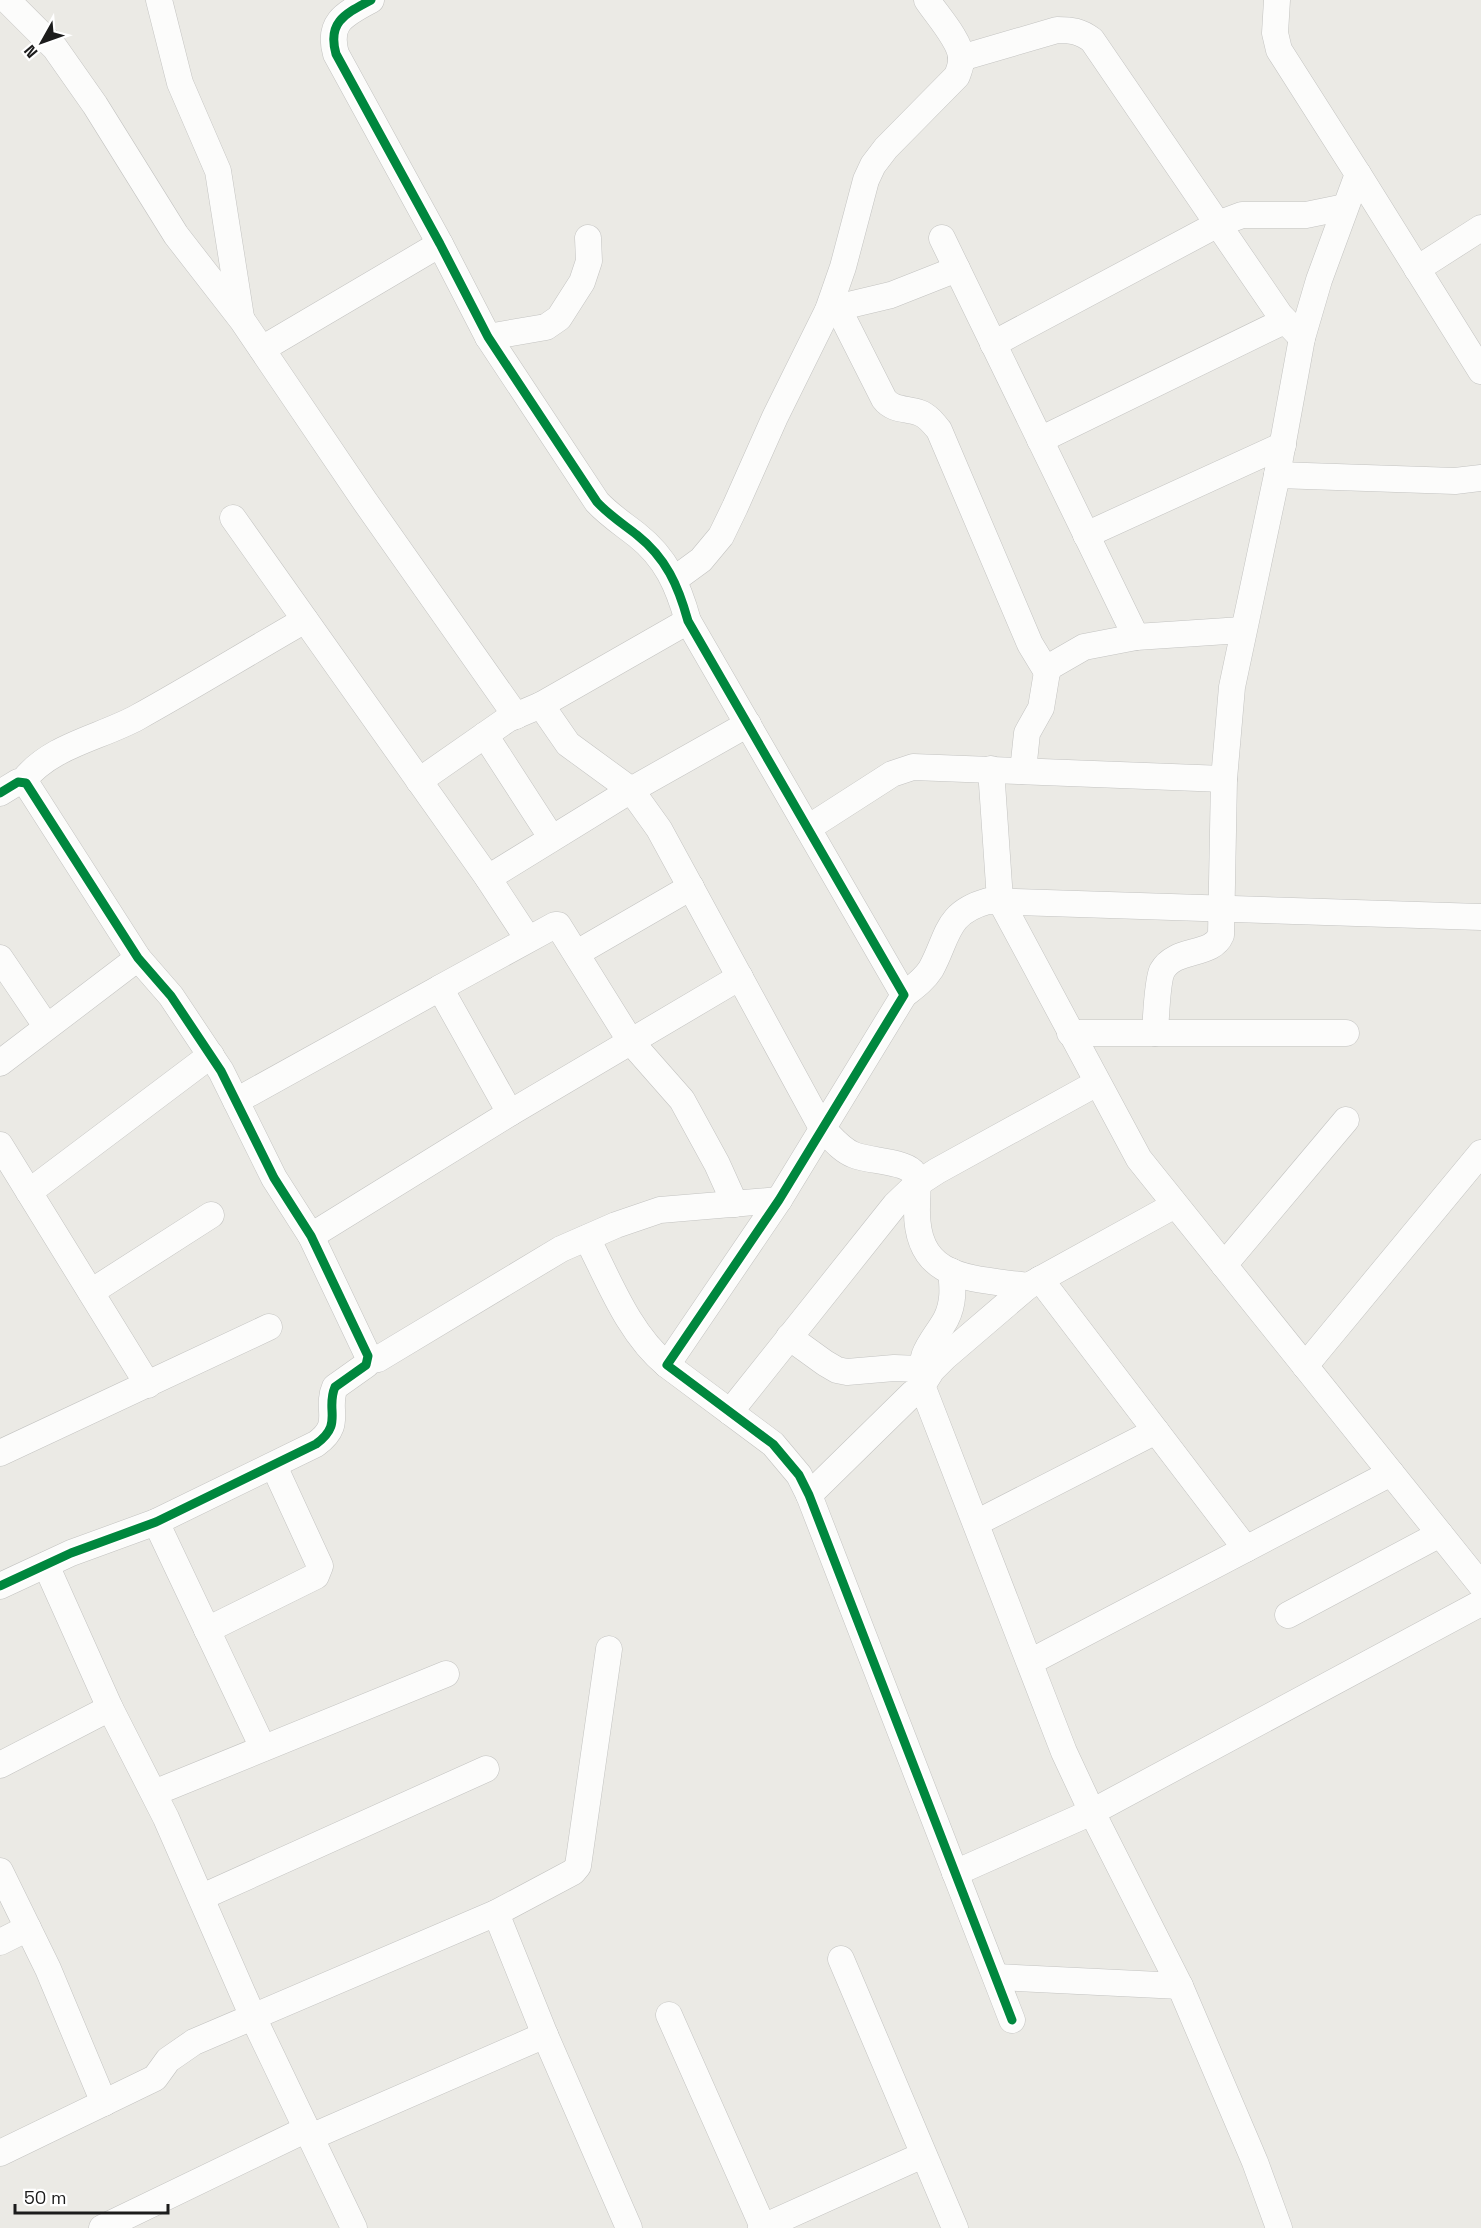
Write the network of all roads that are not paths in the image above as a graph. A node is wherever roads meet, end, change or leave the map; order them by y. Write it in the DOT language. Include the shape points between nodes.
graph roads {
  1 [pos="159,0"];
  2 [pos="371,0"];
  3 [pos="927,0"];
  4 [pos="1276,0"];
  5 [pos="10,1"];
  6 [pos="962,58"];
  7 [pos="1358,174"];
  8 [pos="1345,207"];
  9 [pos="1218,224"];
  10 [pos="1481,228"];
  11 [pos="588,238"];
  12 [pos="942,238"];
  13 [pos="441,244"];
  14 [pos="957,269"];
  15 [pos="1417,269"];
  16 [pos="833,309"];
  17 [pos="242,320"];
  18 [pos="1293,329"];
  19 [pos="488,337"];
  20 [pos="993,344"];
  21 [pos="262,350"];
  22 [pos="1481,371"];
  23 [pos="1040,440"];
  24 [pos="1283,445"];
  25 [pos="1277,475"];
  26 [pos="1481,478"];
  27 [pos="233,518"];
  28 [pos="1086,535"];
  29 [pos="675,579"];
  30 [pos="305,620"];
  31 [pos="688,621"];
  32 [pos="1242,630"];
  33 [pos="1136,637"];
  34 [pos="1047,672"];
  35 [pos="542,705"];
  36 [pos="516,716"];
  37 [pos="748,724"];
  38 [pos="485,735"];
  39 [pos="991,769"];
  40 [pos="1023,771"];
  41 [pos="1224,779"];
  42 [pos="23,781"];
  43 [pos="419,781"];
  44 [pos="631,790"];
  45 [pos="0,793"];
  46 [pos="808,828"];
  47 [pos="551,837"];
  48 [pos="488,878"];
  49 [pos="691,887"];
  50 [pos="1000,900"];
  51 [pos="1221,907"];
  52 [pos="1481,916"];
  53 [pos="528,939"];
  54 [pos="577,953"];
  55 [pos="0,958"];
  56 [pos="138,958"];
  57 [pos="740,977"];
  58 [pos="440,988"];
  59 [pos="904,995"];
  60 [pos="46,1026"];
  61 [pos="1070,1033"];
  62 [pos="1155,1033"];
  63 [pos="1346,1033"];
  64 [pos="631,1042"];
  65 [pos="211,1056"];
  66 [pos="0,1063"];
  67 [pos="1097,1083"];
  68 [pos="236,1101"];
  69 [pos="510,1113"];
  70 [pos="1346,1120"];
  71 [pos="822,1128"];
  72 [pos="0,1145"];
  73 [pos="1481,1153"];
  74 [pos="917,1184"];
  75 [pos="29,1192"];
  76 [pos="778,1200"];
  77 [pos="735,1204"];
  78 [pos="1175,1205"];
  79 [pos="211,1215"];
  80 [pos="311,1236"];
  81 [pos="587,1238"];
  82 [pos="1224,1265"];
  83 [pos="951,1271"];
  84 [pos="1034,1282"];
  85 [pos="91,1292"];
  86 [pos="269,1327"];
  87 [pos="789,1337"];
  88 [pos="368,1361"];
  89 [pos="667,1365"];
  90 [pos="1305,1366"];
  91 [pos="922,1379"];
  92 [pos="148,1384"];
  93 [pos="730,1412"];
  94 [pos="1156,1431"];
  95 [pos="0,1451"];
  96 [pos="274,1466"];
  97 [pos="1391,1473"];
  98 [pos="810,1495"];
  99 [pos="156,1522"];
  100 [pos="976,1523"];
  101 [pos="1440,1534"];
  102 [pos="1246,1549"];
  103 [pos="46,1565"];
  104 [pos="1481,1585"];
  105 [pos="0,1586"];
  106 [pos="1481,1603"];
  107 [pos="1288,1615"];
  108 [pos="207,1630"];
  109 [pos="609,1649"];
  110 [pos="1030,1662"];
  111 [pos="446,1674"];
  112 [pos="110,1708"];
  113 [pos="263,1748"];
  114 [pos="0,1765"];
  115 [pos="486,1769"];
  116 [pos="154,1793"];
  117 [pos="1092,1812"];
  118 [pos="0,1871"];
  119 [pos="955,1873"];
  120 [pos="202,1897"];
  121 [pos="496,1913"];
  122 [pos="28,1929"];
  123 [pos="0,1942"];
  124 [pos="841,1959"];
  125 [pos="996,1977"];
  126 [pos="1180,1986"];
  127 [pos="669,2015"];
  128 [pos="253,2017"];
  129 [pos="1012,2020"];
  130 [pos="546,2035"];
  131 [pos="104,2103"];
  132 [pos="309,2133"];
  133 [pos="0,2152"];
  134 [pos="923,2154"];
  135 [pos="102,2228"];
  136 [pos="354,2228"];
  137 [pos="629,2228"];
  138 [pos="762,2228"];
  139 [pos="955,2228"];
  140 [pos="1279,2228"];
  1 -- 17 [label="street" via="180,83 218,171"];
  2 -- 13 [label="street" via="340,20 334,30 334,48"];
  3 -- 6 [label="street"];
  4 -- 7 [label="street" via="1279,50"];
  5 -- 17 [label="street" via="55,48 176,235"];
  6 -- 9 [label="street" via="1057,30 1083,33 1098,49"];
  6 -- 16 [label="street" via="957,76 873,165"];
  7 -- 8 [label="street"];
  7 -- 15 [label="street"];
  8 -- 9 [label="street" via="1306,215 1242,215"];
  8 -- 18 [label="street" via="1319,280"];
  9 -- 18 [label="street"];
  9 -- 20 [label="street"];
  10 -- 15 [label="street"];
  11 -- 19 [label="street" via="589,261 582,282 559,318 546,327"];
  12 -- 14 [label="street"];
  13 -- 19 [label="street"];
  13 -- 21 [label="street"];
  14 -- 16 [label="street" via="891,295"];
  14 -- 20 [label="street"];
  15 -- 22 [label="street"];
  16 -- 29 [label="street" via="775,417 721,536 701,560"];
  16 -- 34 [label="street" via="888,405 921,414 939,430 1030,644"];
  17 -- 21 [label="street"];
  18 -- 23 [label="street"];
  18 -- 24 [label="street"];
  19 -- 29 [label="street" via="597,502 654,550"];
  20 -- 23 [label="street"];
  21 -- 36 [label="street"];
  23 -- 28 [label="street"];
  24 -- 25 [label="street"];
  24 -- 28 [label="street"];
  25 -- 26 [label="street" via="1455,481"];
  25 -- 32 [label="street"];
  27 -- 30 [label="street"];
  28 -- 33 [label="street"];
  29 -- 31 [label="street"];
  30 -- 42 [label="street" via="137,718 60,752"];
  30 -- 43 [label="street"];
  31 -- 35 [label="street"];
  31 -- 37 [label="street"];
  32 -- 33 [label="street"];
  32 -- 41 [label="street" via="1232,687"];
  33 -- 34 [label="street" via="1084,647"];
  34 -- 40 [label="street" via="1041,708 1027,734"];
  35 -- 36 [label="street"];
  35 -- 44 [label="street" via="568,744"];
  36 -- 38 [label="street"];
  37 -- 44 [label="street"];
  37 -- 46 [label="street"];
  38 -- 43 [label="street"];
  38 -- 47 [label="street"];
  39 -- 40 [label="street"];
  39 -- 46 [label="street" via="902,769"];
  39 -- 50 [label="street"];
  40 -- 41 [label="street"];
  41 -- 51 [label="street"];
  42 -- 45 [label="street"];
  42 -- 56 [label="street"];
  43 -- 48 [label="street"];
  44 -- 47 [label="street"];
  44 -- 49 [label="street"];
  46 -- 59 [label="street"];
  47 -- 48 [label="street"];
  48 -- 53 [label="street"];
  49 -- 54 [label="street"];
  49 -- 57 [label="street"];
  50 -- 51 [label="street"];
  50 -- 59 [label="street" via="976,904 957,917 930,969"];
  50 -- 61 [label="street"];
  51 -- 52 [label="street"];
  51 -- 62 [label="street" via="1219,940 1175,958 1162,971"];
  53 -- 54 [label="street" via="558,925"];
  53 -- 58 [label="street"];
  54 -- 64 [label="street"];
  55 -- 60 [label="street"];
  56 -- 60 [label="street"];
  56 -- 65 [label="street" via="171,996"];
  57 -- 64 [label="street"];
  57 -- 71 [label="street"];
  58 -- 68 [label="street"];
  58 -- 69 [label="street"];
  59 -- 71 [label="street"];
  60 -- 66 [label="street"];
  61 -- 62 [label="street"];
  61 -- 67 [label="street"];
  62 -- 63 [label="street"];
  64 -- 69 [label="street"];
  64 -- 77 [label="street" via="681,1100"];
  65 -- 68 [label="street"];
  65 -- 75 [label="street"];
  67 -- 74 [label="street"];
  67 -- 78 [label="street" via="1138,1159"];
  68 -- 80 [label="street" via="274,1178"];
  69 -- 80 [label="street"];
  70 -- 82 [label="street"];
  71 -- 74 [label="street" via="848,1152 910,1169"];
  71 -- 76 [label="street"];
  72 -- 75 [label="street"];
  73 -- 90 [label="street"];
  74 -- 83 [label="street" via="917,1217 926,1254"];
  74 -- 87 [label="street" via="895,1205"];
  75 -- 85 [label="street"];
  76 -- 77 [label="street"];
  76 -- 89 [label="street"];
  77 -- 81 [label="street" via="660,1210"];
  78 -- 82 [label="street"];
  78 -- 84 [label="street"];
  79 -- 85 [label="street"];
  80 -- 88 [label="street"];
  81 -- 88 [label="street" via="561,1249 378,1359"];
  81 -- 89 [label="street" via="637,1330"];
  82 -- 90 [label="street"];
  83 -- 84 [label="street" via="980,1279"];
  83 -- 91 [label="street" via="951,1306 925,1353"];
  84 -- 91 [label="street"];
  84 -- 94 [label="street"];
  85 -- 92 [label="street"];
  86 -- 92 [label="street"];
  87 -- 91 [label="street" via="837,1370 894,1368"];
  87 -- 93 [label="street"];
  88 -- 96 [label="street" via="335,1388 332,1427 325,1438"];
  89 -- 93 [label="street"];
  90 -- 97 [label="street"];
  91 -- 98 [label="street" via="913,1393"];
  91 -- 100 [label="street"];
  92 -- 95 [label="street"];
  93 -- 98 [label="street" via="773,1444"];
  94 -- 100 [label="street"];
  94 -- 102 [label="street"];
  96 -- 99 [label="street"];
  96 -- 108 [label="street" via="320,1566 319,1573"];
  97 -- 101 [label="street"];
  97 -- 102 [label="street"];
  98 -- 119 [label="street"];
  99 -- 103 [label="street"];
  99 -- 108 [label="street"];
  100 -- 110 [label="street"];
  101 -- 104 [label="street"];
  101 -- 107 [label="street"];
  102 -- 110 [label="street"];
  103 -- 105 [label="street"];
  103 -- 112 [label="street"];
  106 -- 117 [label="street"];
  108 -- 113 [label="street"];
  109 -- 121 [label="street" via="578,1866 568,1876"];
  110 -- 117 [label="street"];
  111 -- 113 [label="street"];
  112 -- 114 [label="street"];
  112 -- 116 [label="street"];
  113 -- 116 [label="street"];
  115 -- 120 [label="street"];
  116 -- 120 [label="street"];
  117 -- 119 [label="street"];
  117 -- 126 [label="street"];
  118 -- 122 [label="street"];
  119 -- 125 [label="street"];
  120 -- 128 [label="street"];
  121 -- 128 [label="street"];
  121 -- 130 [label="street"];
  122 -- 123 [label="street"];
  122 -- 131 [label="street"];
  124 -- 134 [label="street"];
  125 -- 126 [label="street"];
  125 -- 129 [label="street"];
  126 -- 140 [label="street"];
  127 -- 138 [label="street"];
  128 -- 131 [label="street" via="194,2042 168,2060 155,2078"];
  128 -- 132 [label="street"];
  130 -- 132 [label="street"];
  130 -- 137 [label="street"];
  131 -- 133 [label="street"];
  132 -- 135 [label="street"];
  132 -- 136 [label="street"];
  134 -- 138 [label="street"];
  134 -- 139 [label="street"];
}
